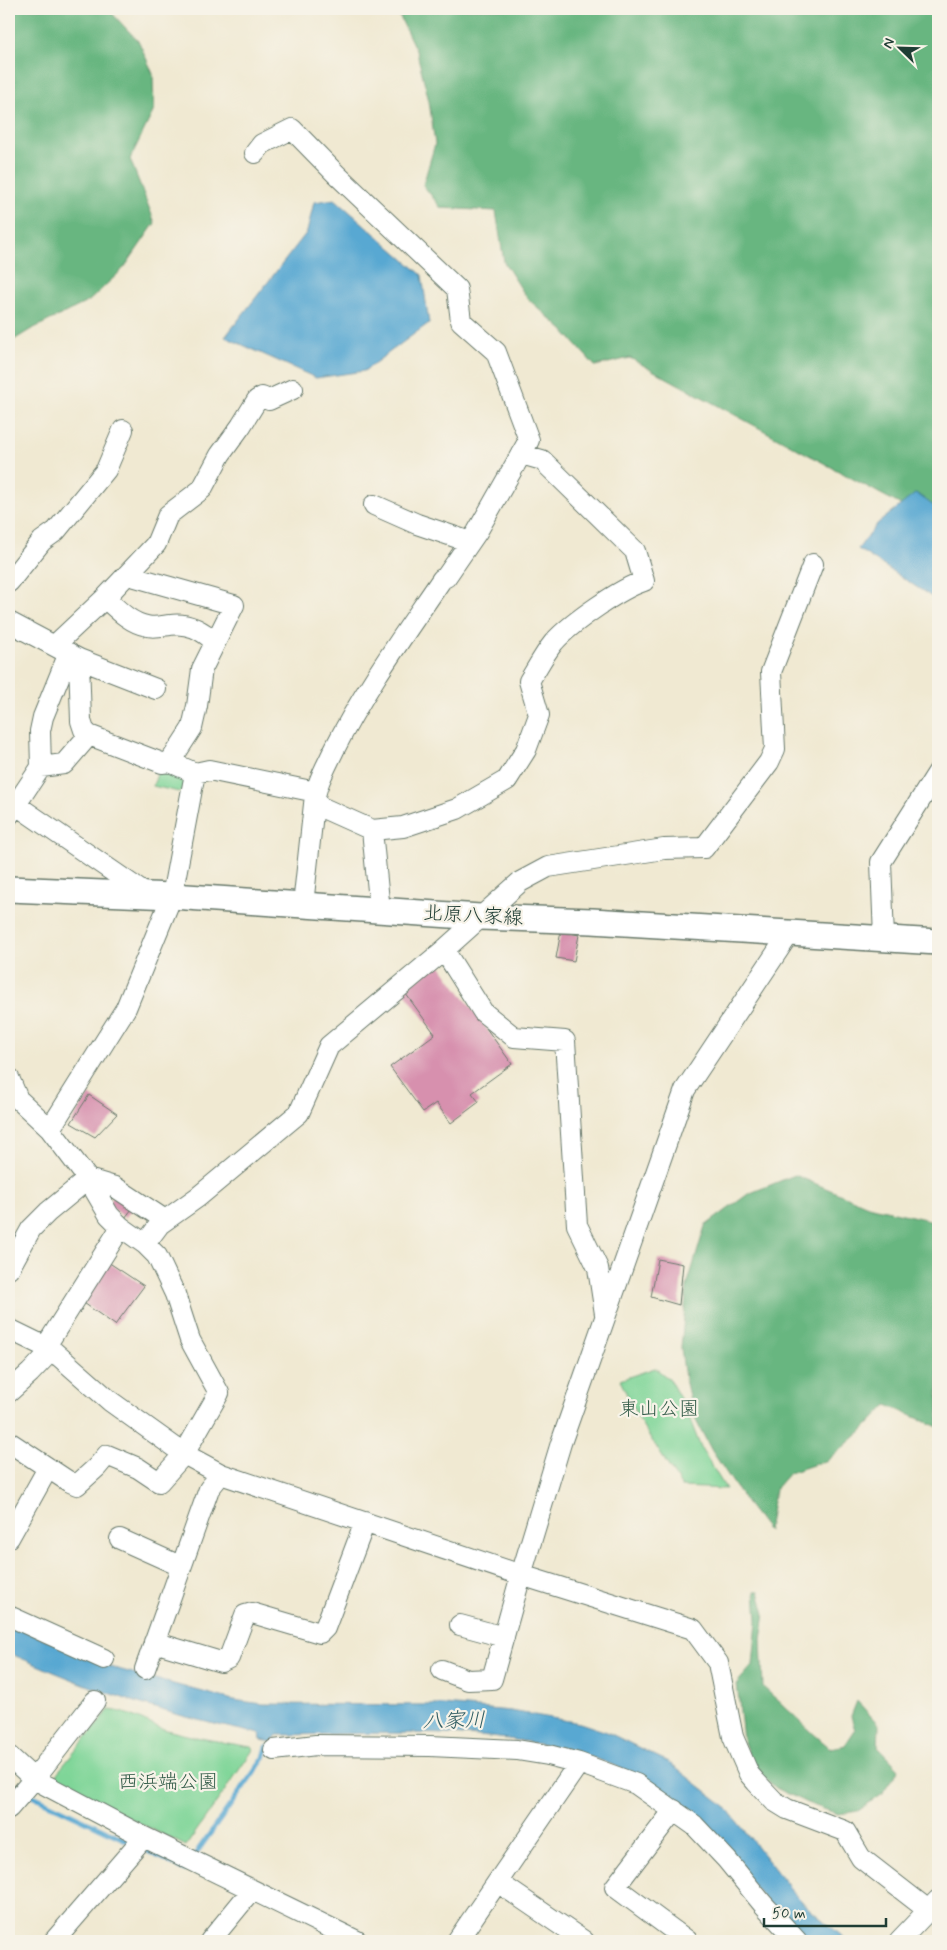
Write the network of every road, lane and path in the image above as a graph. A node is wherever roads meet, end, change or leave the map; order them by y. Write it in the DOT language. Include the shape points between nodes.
graph roads {
  1 [pos="255,153"];
  2 [pos="293,389"];
  3 [pos="122,430"];
  4 [pos="521,454"];
  5 [pos="374,505"];
  6 [pos="470,542"];
  7 [pos="813,564"];
  8 [pos="128,575"];
  9 [pos="9,582"];
  10 [pos="105,598"];
  11 [pos="9,622"];
  12 [pos="215,642"];
  13 [pos="68,652"];
  14 [pos="156,689"];
  15 [pos="89,735"];
  16 [pos="170,762"];
  17 [pos="41,767"];
  18 [pos="938,772"];
  19 [pos="195,773"];
  20 [pos="315,798"];
  21 [pos="11,806"];
  22 [pos="372,830"];
  23 [pos="9,889"];
  24 [pos="147,895"];
  25 [pos="172,896"];
  26 [pos="303,905"];
  27 [pos="380,911"];
  28 [pos="480,917"];
  29 [pos="789,934"];
  30 [pos="884,938"];
  31 [pos="938,942"];
  32 [pos="444,950"];
  33 [pos="9,1078"];
  34 [pos="14,1105"];
  35 [pos="50,1129"];
  36 [pos="88,1179"];
  37 [pos="165,1220"];
  38 [pos="121,1227"];
  39 [pos="145,1244"];
  40 [pos="9,1269"];
  41 [pos="605,1316"];
  42 [pos="9,1329"];
  43 [pos="49,1348"];
  44 [pos="9,1392"];
  45 [pos="9,1442"];
  46 [pos="184,1454"];
  47 [pos="48,1468"];
  48 [pos="221,1474"];
  49 [pos="365,1522"];
  50 [pos="9,1538"];
  51 [pos="120,1539"];
  52 [pos="180,1566"];
  53 [pos="521,1574"];
  54 [pos="9,1616"];
  55 [pos="460,1625"];
  56 [pos="504,1637"];
  57 [pos="154,1642"];
  58 [pos="104,1659"];
  59 [pos="145,1668"];
  60 [pos="442,1670"];
  61 [pos="95,1701"];
  62 [pos="274,1750"];
  63 [pos="9,1756"];
  64 [pos="579,1763"];
  65 [pos="34,1779"];
  66 [pos="9,1808"];
  67 [pos="674,1810"];
  68 [pos="144,1837"];
  69 [pos="499,1882"];
  70 [pos="252,1890"];
  71 [pos="935,1906"];
  72 [pos="54,1941"];
  73 [pos="210,1941"];
  74 [pos="357,1941"];
  75 [pos="457,1941"];
  76 [pos="584,1941"];
  77 [pos="688,1941"];
  78 [pos="797,1941"];
  79 [pos="898,1941"];
  1 -- 4 [label="street" via="262,144 292,129 457,289 460,321 496,352 529,440"];
  2 -- 8 [label="street" via="269,400 262,397 257,400 220,455 202,489 168,515 156,544"];
  3 -- 9 [label="street" via="106,470"];
  4 -- 6 [label="street"];
  4 -- 22 [label="street" via="542,460 635,551 644,581 597,607 554,642 529,681 539,715 526,750 507,780 457,809 403,827"];
  5 -- 6 [label="street"];
  6 -- 20 [label="street" via="351,716"];
  7 -- 28 [label="street" via="771,672 775,749 704,848 664,849 548,867 520,882"];
  8 -- 10 [label="street"];
  8 -- 12 [label="street" via="234,605"];
  10 -- 12 [label="street" via="131,620 146,626 172,624 195,627"];
  10 -- 13 [label="street"];
  11 -- 13 [label="street"];
  12 -- 16 [label="street" via="202,669 192,728"];
  13 -- 14 [label="street"];
  13 -- 15 [label="street" via="81,721"];
  13 -- 17 [label="street" via="43,717"];
  15 -- 16 [label="street" via="162,763"];
  15 -- 17 [label="street" via="64,764"];
  16 -- 19 [label="street"];
  17 -- 21 [label="street"];
  18 -- 30 [label="street" via="881,862"];
  19 -- 20 [label="street" via="209,770"];
  19 -- 25 [label="street"];
  20 -- 22 [label="street"];
  20 -- 26 [label="street"];
  21 -- 24 [label="street"];
  22 -- 27 [label="street"];
  23 -- 24 [label="main road, 北原八家線"];
  24 -- 25 [label="main road, 北原八家線"];
  25 -- 26 [label="main road, 北原八家線"];
  25 -- 35 [label="street" via="126,1008"];
  26 -- 27 [label="main road, 北原八家線"];
  27 -- 28 [label="main road, 北原八家線"];
  28 -- 29 [label="main road, 北原八家線"];
  28 -- 32 [label="street"];
  29 -- 30 [label="main road, 北原八家線"];
  29 -- 41 [label="street" via="685,1090"];
  30 -- 31 [label="main road, 北原八家線"];
  32 -- 37 [label="street" via="329,1046 298,1113 198,1197"];
  32 -- 41 [label="street" via="483,1012 514,1037 566,1041 577,1225 598,1268"];
  33 -- 34 [label="street"];
  34 -- 35 [label="street"];
  35 -- 36 [label="street"];
  36 -- 37 [label="street" via="115,1187"];
  36 -- 38 [label="street"];
  36 -- 40 [label="street" via="31,1229"];
  37 -- 39 [label="street"];
  38 -- 39 [label="street"];
  38 -- 43 [label="street"];
  39 -- 46 [label="street" via="157,1256 176,1294 190,1340 219,1393"];
  41 -- 53 [label="street" via="561,1443"];
  42 -- 43 [label="street"];
  43 -- 44 [label="street" via="30,1373"];
  43 -- 46 [label="street" via="110,1402"];
  45 -- 47 [label="street"];
  46 -- 47 [label="street" via="160,1482 107,1455 77,1485"];
  46 -- 48 [label="street"];
  47 -- 50 [label="street"];
  48 -- 49 [label="street"];
  48 -- 52 [label="street" via="209,1489"];
  49 -- 53 [label="street"];
  49 -- 57 [label="street" via="325,1628 320,1633 252,1613 245,1615 229,1658 221,1662"];
  51 -- 52 [label="street"];
  52 -- 57 [label="street"];
  53 -- 56 [label="street"];
  53 -- 71 [label="street" via="693,1629 718,1663 733,1736 756,1782 787,1809 844,1831 861,1858"];
  54 -- 58 [label="street"];
  55 -- 56 [label="street"];
  56 -- 60 [label="street" via="492,1679 468,1680"];
  57 -- 59 [label="street"];
  61 -- 65 [label="street"];
  62 -- 64 [label="street" via="316,1745 430,1746 517,1750"];
  63 -- 65 [label="street"];
  64 -- 67 [label="street" via="636,1784"];
  64 -- 69 [label="street"];
  65 -- 66 [label="street"];
  65 -- 68 [label="street"];
  67 -- 77 [label="street" via="616,1887"];
  67 -- 78 [label="street" via="694,1825 728,1860"];
  68 -- 70 [label="street"];
  68 -- 72 [label="street"];
  69 -- 75 [label="street"];
  69 -- 76 [label="street"];
  70 -- 73 [label="street"];
  70 -- 74 [label="street"];
  71 -- 79 [label="street"];
}
